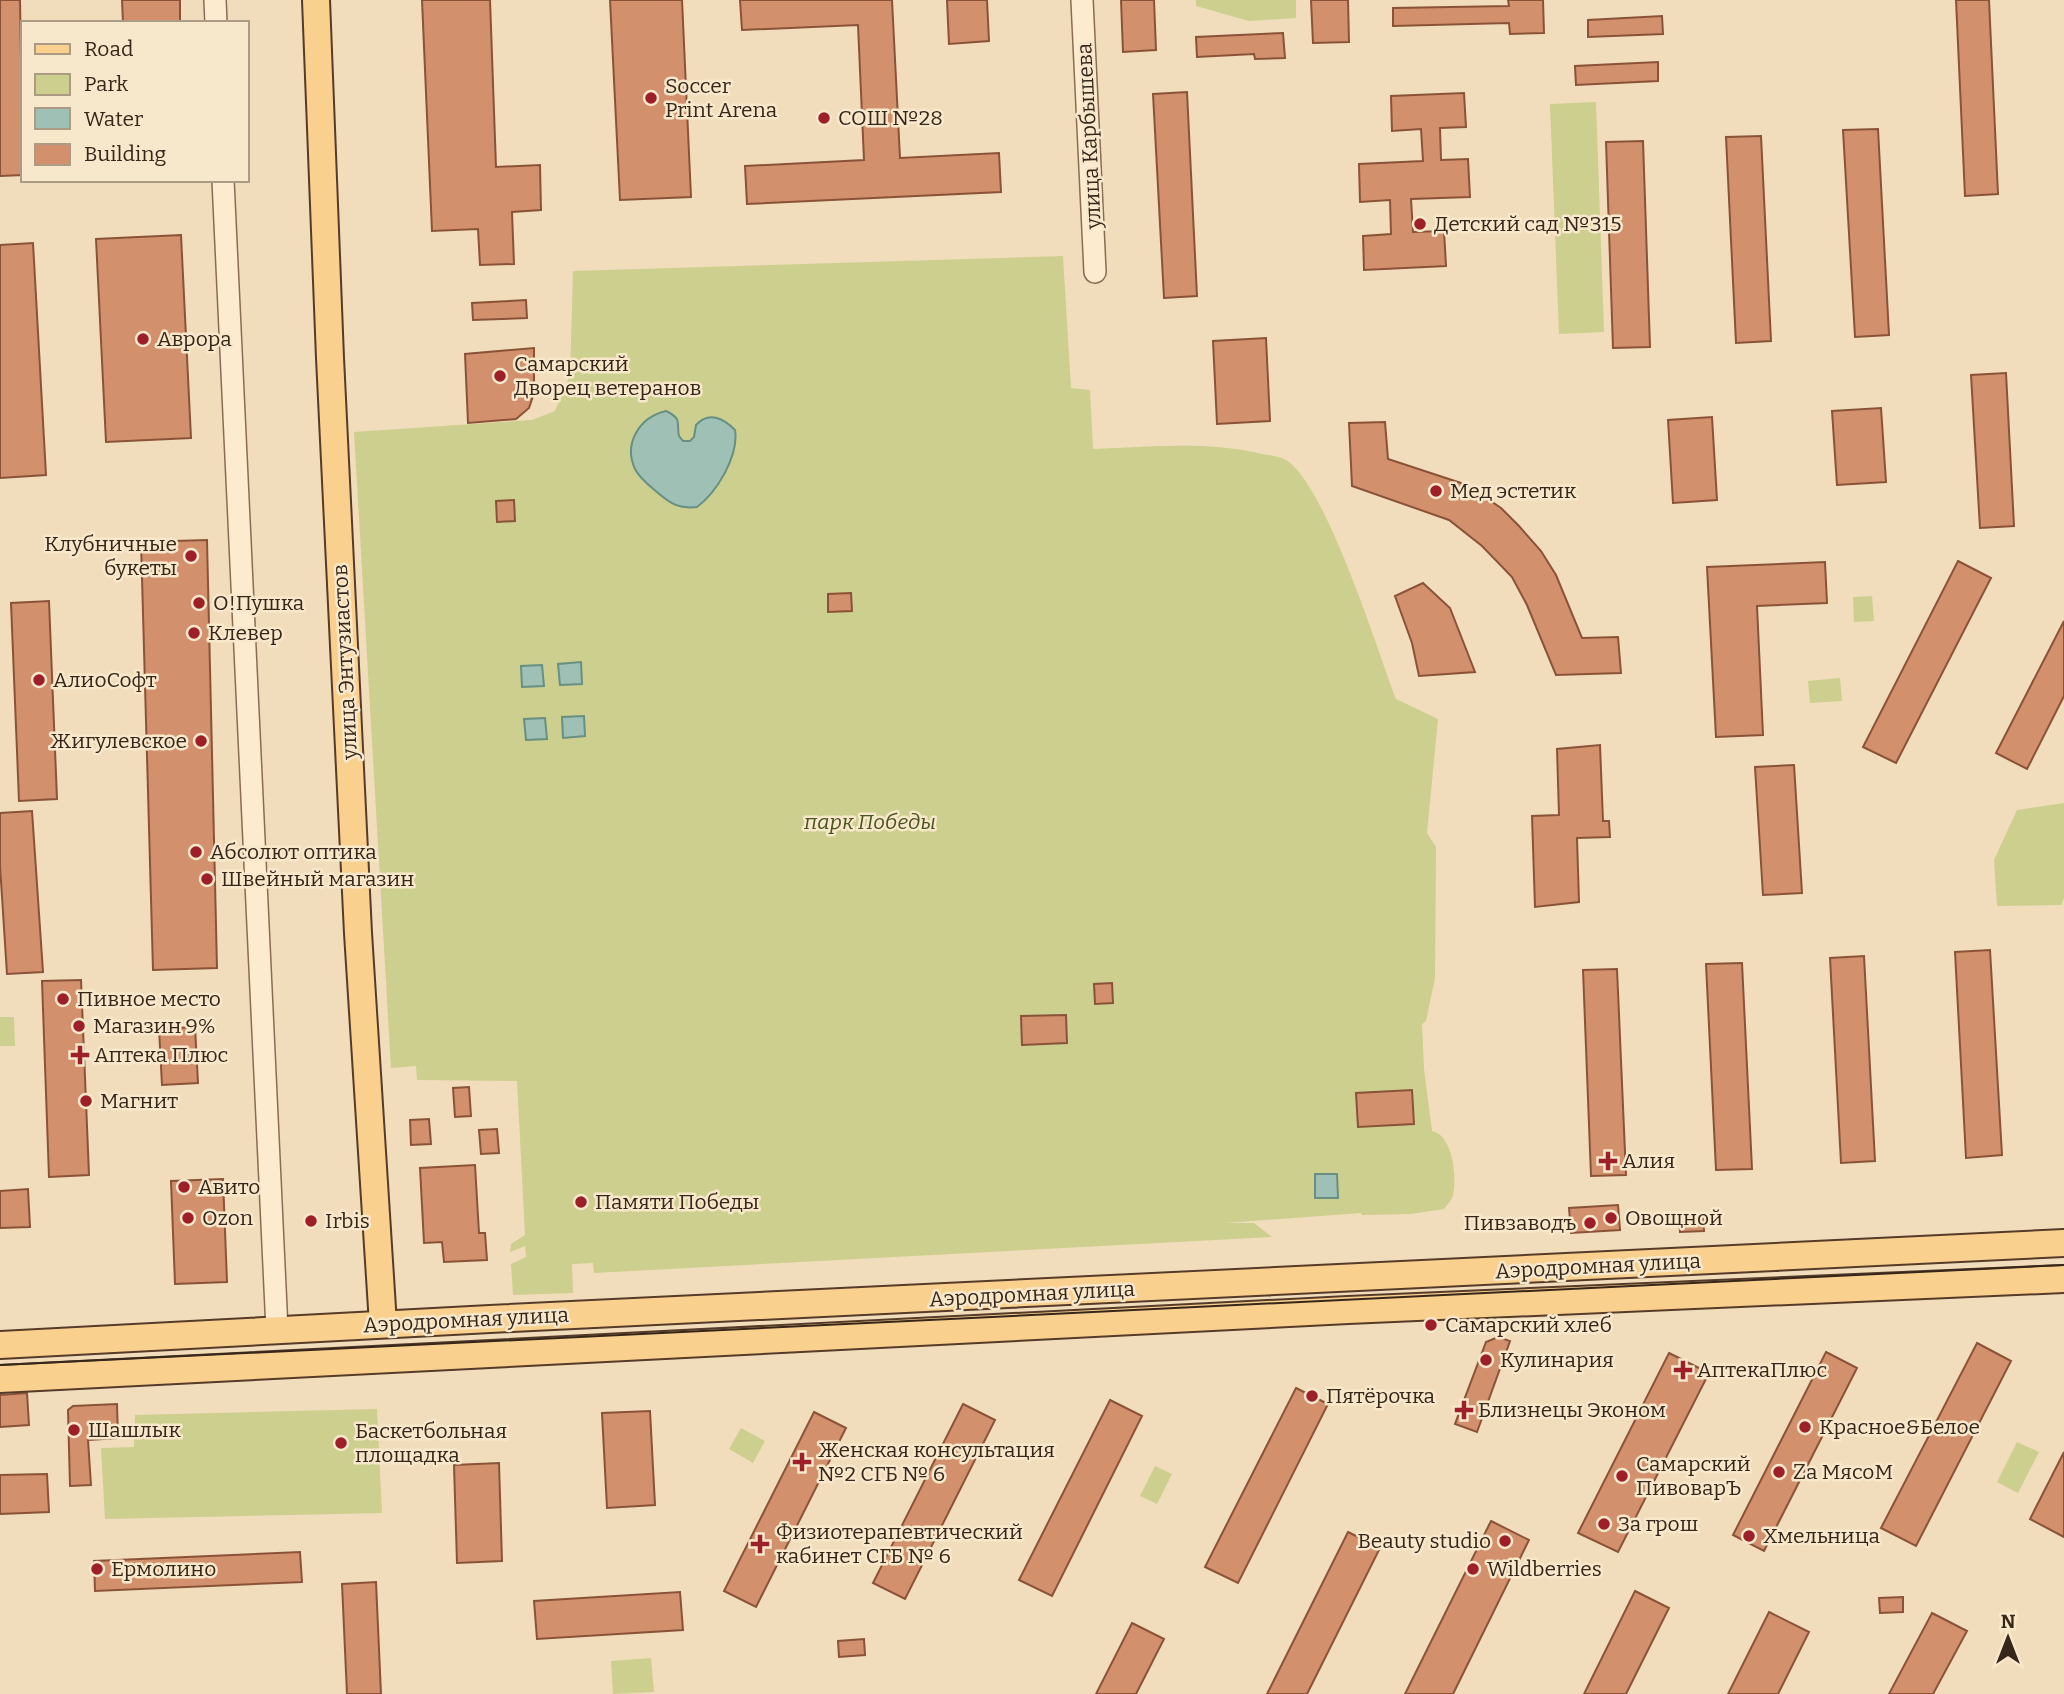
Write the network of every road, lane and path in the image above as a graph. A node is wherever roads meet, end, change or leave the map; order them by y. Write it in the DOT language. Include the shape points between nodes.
graph roads {
  1 [pos="215,0"];
  2 [pos="316,0"];
  3 [pos="1082,0"];
  4 [pos="216,21"];
  5 [pos="223,182"];
  6 [pos="1095,272"];
  7 [pos="2064,1243"];
  8 [pos="2064,1279"];
  9 [pos="383,1324"];
  10 [pos="277,1329"];
  11 [pos="0,1345"];
  12 [pos="0,1379"];
  1 -- 4 [label="street"];
  2 -- 9 [label="main road, улица Энтузиастов" via="358,920"];
  3 -- 6 [label="street, улица Карбышева"];
  5 -- 10 [label="street"];
  7 -- 9 [label="main road, Аэродромная улица"];
  8 -- 12 [label="main road, Аэродромная улица" via="1348,1310"];
  9 -- 10 [label="main road, Аэродромная улица"];
  10 -- 11 [label="main road, Аэродромная улица"];
}
